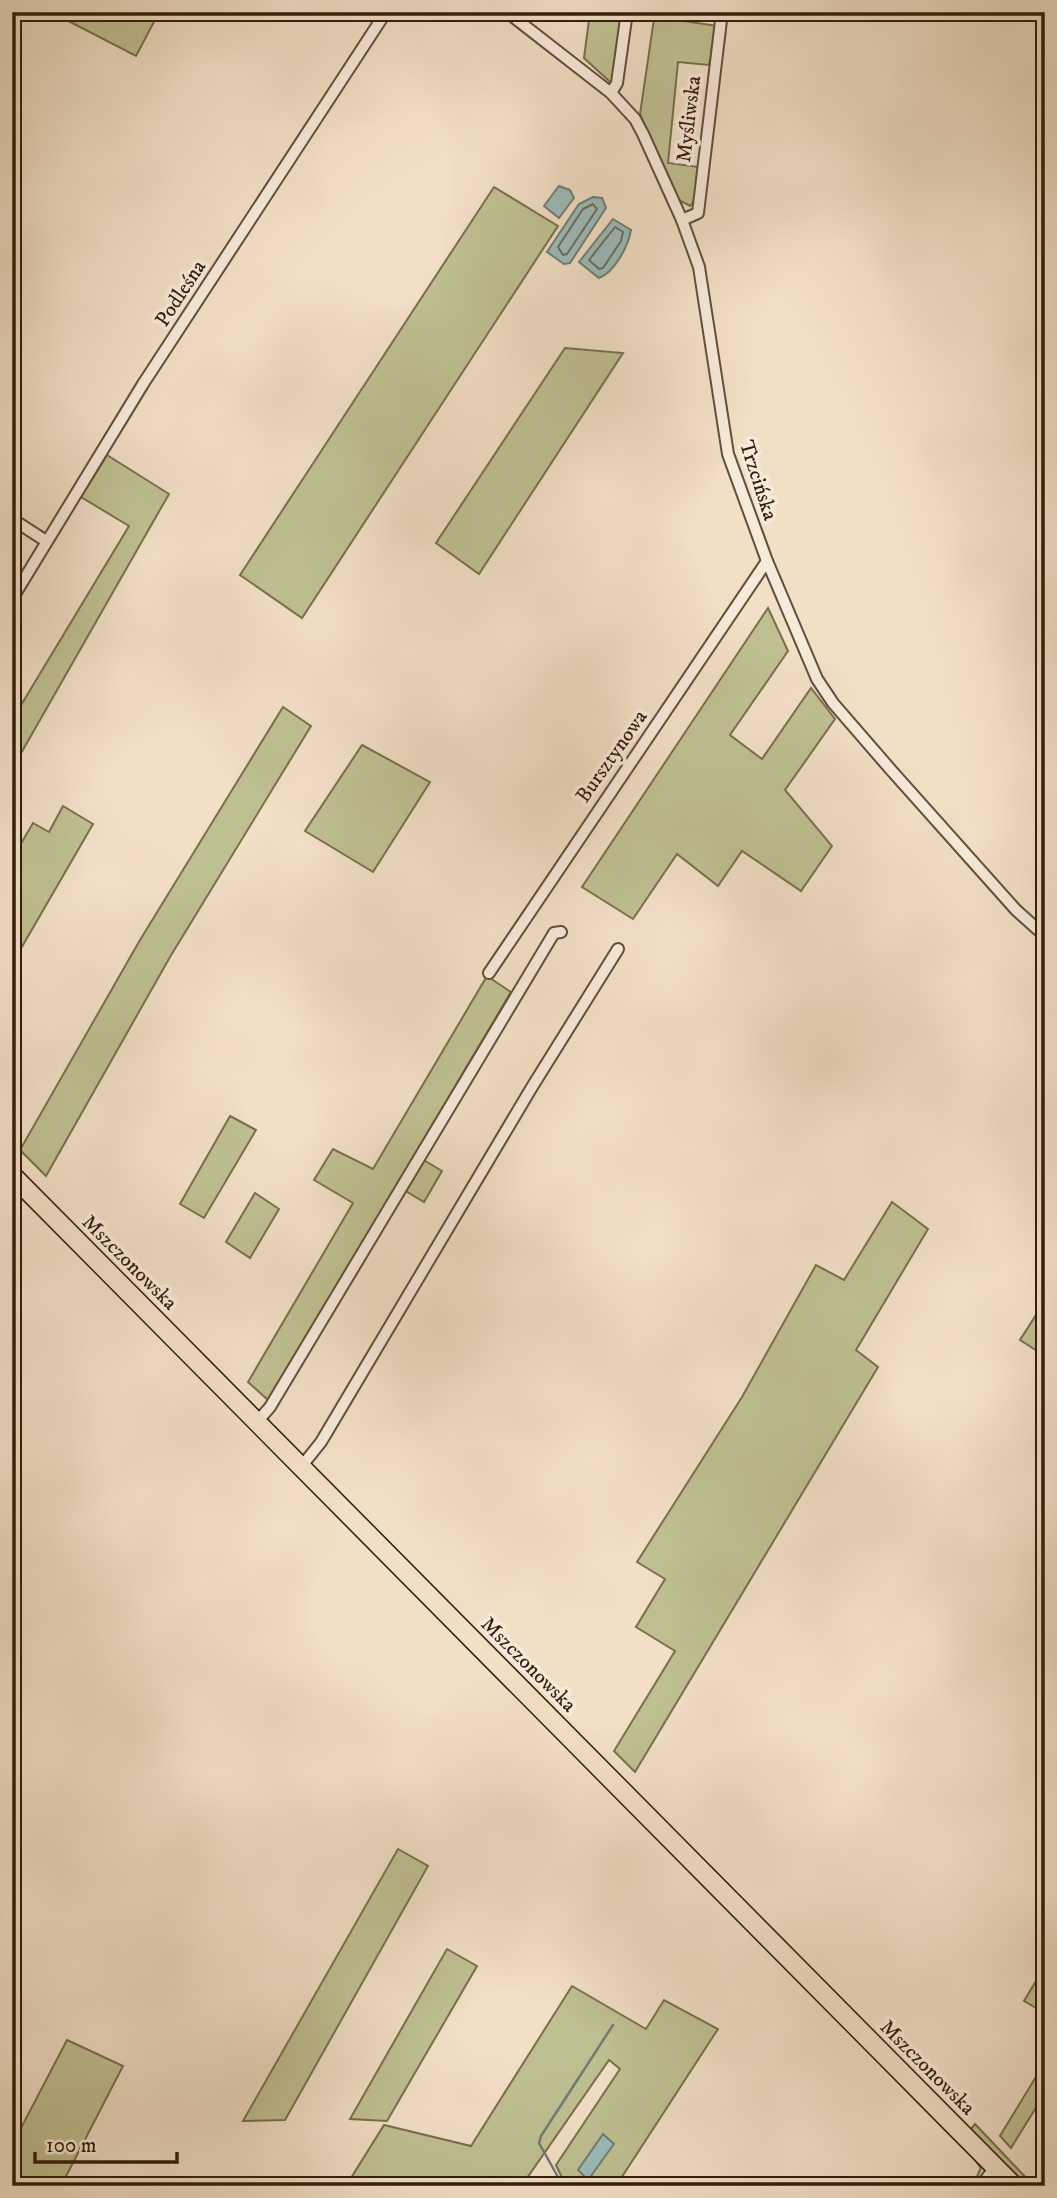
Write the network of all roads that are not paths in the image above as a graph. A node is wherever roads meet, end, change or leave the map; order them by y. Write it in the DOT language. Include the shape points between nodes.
graph roads {
  1 [pos="386,12"];
  2 [pos="507,12"];
  3 [pos="626,12"];
  4 [pos="722,12"];
  5 [pos="611,93"];
  6 [pos="682,220"];
  7 [pos="12,519"];
  8 [pos="46,541"];
  9 [pos="767,561"];
  10 [pos="12,598"];
  11 [pos="561,932"];
  12 [pos="1045,936"];
  13 [pos="618,949"];
  14 [pos="489,973"];
  15 [pos="12,1175"];
  16 [pos="257,1422"];
  17 [pos="302,1467"];
  18 [pos="995,2167"];
  19 [pos="981,2186"];
  20 [pos="1014,2186"];
  1 -- 8 [label="street, Podleśna"];
  2 -- 5 [label="street, Trzcińska"];
  3 -- 5 [label="street" via="617,83"];
  4 -- 6 [label="street, Myśliwska" via="698,213"];
  5 -- 6 [label="street, Trzcińska" via="635,119"];
  6 -- 9 [label="street, Trzcińska" via="699,267 727,454"];
  7 -- 8 [label="street"];
  8 -- 10 [label="street, Podleśna"];
  9 -- 12 [label="street, Trzcińska" via="800,643 833,703 1016,910"];
  9 -- 14 [label="street, Bursztynowa"];
  11 -- 16 [label="street" via="554,933"];
  13 -- 17 [label="street"];
  15 -- 16 [label="main road, Mszczonowska"];
  16 -- 17 [label="main road, Mszczonowska"];
  17 -- 18 [label="main road, Mszczonowska"];
  18 -- 19 [label="street"];
  18 -- 20 [label="main road, Mszczonowska"];
}
